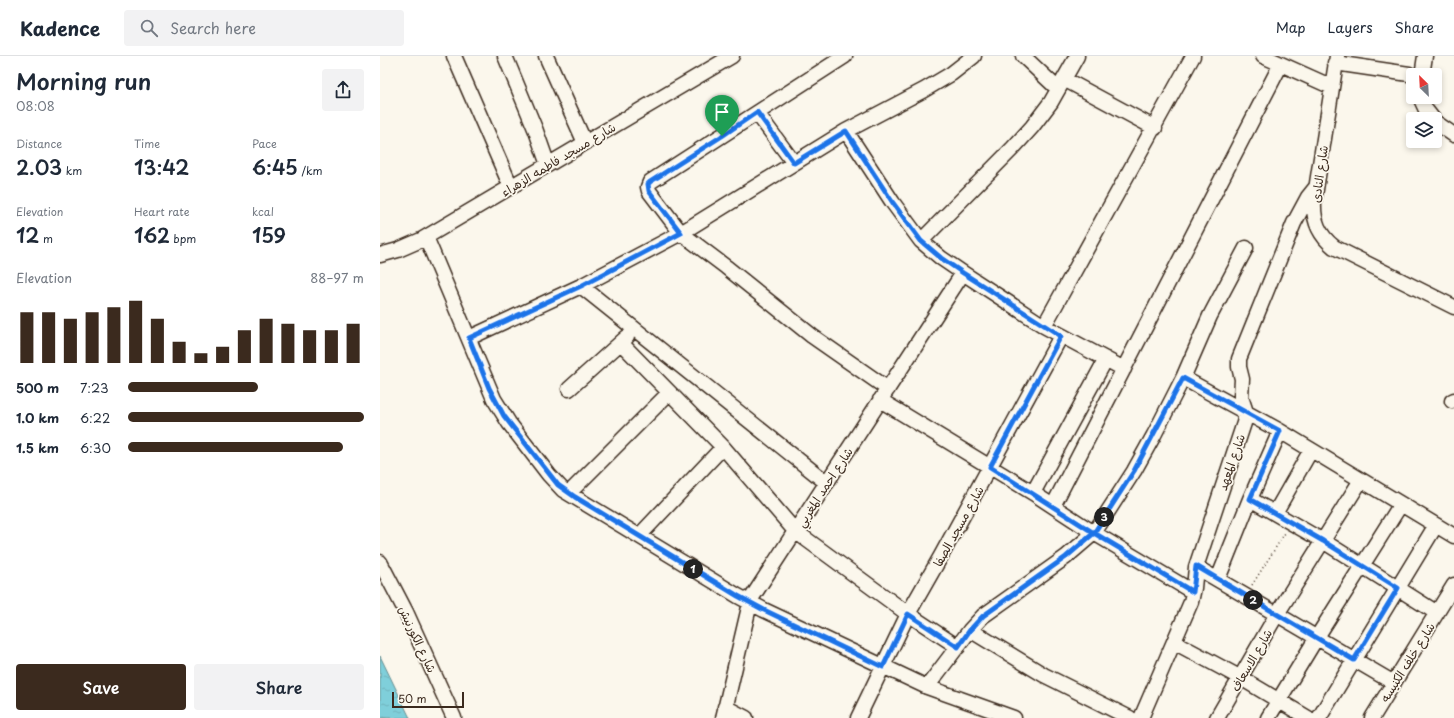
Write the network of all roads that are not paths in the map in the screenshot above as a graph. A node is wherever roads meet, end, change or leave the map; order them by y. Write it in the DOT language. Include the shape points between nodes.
graph roads {
  1 [pos="454,56"];
  2 [pos="505,56"];
  3 [pos="546,56"];
  4 [pos="732,56"];
  5 [pos="845,56"];
  6 [pos="974,56"];
  7 [pos="1023,56"];
  8 [pos="1077,56"];
  9 [pos="1193,56"];
  10 [pos="1263,56"];
  11 [pos="1425,56"];
  12 [pos="1336,60"];
  13 [pos="1281,64"];
  14 [pos="1423,68"];
  15 [pos="1406,73"];
  16 [pos="1061,84"];
  17 [pos="1332,87"];
  18 [pos="757,112"];
  19 [pos="1442,127"];
  20 [pos="1155,128"];
  21 [pos="846,131"];
  22 [pos="1454,135"];
  23 [pos="585,143"];
  24 [pos="794,163"];
  25 [pos="548,165"];
  26 [pos="511,187"];
  27 [pos="1316,187"];
  28 [pos="681,233"];
  29 [pos="426,237"];
  30 [pos="921,241"];
  31 [pos="1246,248"];
  32 [pos="380,255"];
  33 [pos="963,273"];
  34 [pos="581,286"];
  35 [pos="1454,307"];
  36 [pos="1044,326"];
  37 [pos="635,330"];
  38 [pos="1061,336"];
  39 [pos="469,338"];
  40 [pos="621,344"];
  41 [pos="1106,359"];
  42 [pos="1124,369"];
  43 [pos="1183,378"];
  44 [pos="569,389"];
  45 [pos="669,393"];
  46 [pos="884,395"];
  47 [pos="1246,412"];
  48 [pos="1280,431"];
  49 [pos="724,447"];
  50 [pos="1311,450"];
  51 [pos="990,467"];
  52 [pos="1362,480"];
  53 [pos="827,482"];
  54 [pos="569,493"];
  55 [pos="1033,494"];
  56 [pos="1250,499"];
  57 [pos="1401,504"];
  58 [pos="1053,506"];
  59 [pos="1275,513"];
  60 [pos="1436,525"];
  61 [pos="795,531"];
  62 [pos="1094,533"];
  63 [pos="639,536"];
  64 [pos="1454,536"];
  65 [pos="1323,541"];
  66 [pos="380,562"];
  67 [pos="1362,565"];
  68 [pos="1196,566"];
  69 [pos="1218,579"];
  70 [pos="1454,585"];
  71 [pos="1398,588"];
  72 [pos="1193,592"];
  73 [pos="750,603"];
  74 [pos="1437,613"];
  75 [pos="908,614"];
  76 [pos="1277,614"];
  77 [pos="970,630"];
  78 [pos="1316,637"];
  79 [pos="1174,642"];
  80 [pos="958,647"];
  81 [pos="1354,660"];
  82 [pos="883,667"];
  83 [pos="1241,678"];
  84 [pos="1394,683"];
  85 [pos="927,686"];
  86 [pos="1279,700"];
  87 [pos="724,712"];
  88 [pos="454,718"];
  89 [pos="746,718"];
  90 [pos="858,718"];
  91 [pos="1014,718"];
  92 [pos="1130,718"];
  93 [pos="1141,718"];
  94 [pos="1217,718"];
  95 [pos="1268,718"];
  96 [pos="1308,718"];
  97 [pos="1319,718"];
  98 [pos="1372,718"];
  1 -- 26 [label="street"];
  2 -- 25 [label="street"];
  3 -- 23 [label="street"];
  4 -- 23 [label="street, شارع مسجد فاطمه الزهراء"];
  5 -- 18 [label="street"];
  6 -- 21 [label="street" via="924,90"];
  7 -- 16 [label="street"];
  8 -- 16 [label="street"];
  9 -- 20 [label="street"];
  10 -- 13 [label="street"];
  11 -- 14 [label="street"];
  12 -- 15 [label="street"];
  12 -- 17 [label="street, شارع النادى"];
  13 -- 17 [label="street"];
  13 -- 42 [label="street"];
  16 -- 20 [label="street"];
  16 -- 30 [label="street" via="1041,116 1023,138"];
  17 -- 27 [label="street, شارع النادى"];
  18 -- 24 [label="street"];
  18 -- 28 [label="street" via="650,182 649,191"];
  19 -- 22 [label="street"];
  20 -- 36 [label="street"];
  21 -- 24 [label="street"];
  21 -- 30 [label="street"];
  23 -- 25 [label="street, شارع مسجد فاطمه الزهراء"];
  24 -- 28 [label="street"];
  25 -- 26 [label="street, شارع مسجد فاطمه الزهراء"];
  26 -- 29 [label="street, شارع مسجد فاطمه الزهراء"];
  27 -- 35 [label="street, شارع النادى" via="1314,218 1320,232 1329,243"];
  27 -- 47 [label="street" via="1294,223 1239,359 1242,379 1240,397"];
  28 -- 34 [label="street"];
  28 -- 46 [label="street"];
  29 -- 32 [label="street, شارع مسجد فاطمه الزهراء" via="410,246"];
  29 -- 39 [label="street"];
  30 -- 33 [label="street"];
  31 -- 43 [label="street" via="1210,316"];
  33 -- 36 [label="street"];
  33 -- 46 [label="street, شارع احمد المغربي"];
  34 -- 37 [label="street"];
  34 -- 39 [label="street"];
  36 -- 38 [label="street"];
  37 -- 40 [label="street"];
  37 -- 53 [label="street"];
  38 -- 41 [label="street"];
  38 -- 51 [label="street, شارع مسجد الصفا"];
  39 -- 54 [label="street" via="489,388 504,416 549,475"];
  40 -- 44 [label="street"];
  40 -- 45 [label="street"];
  41 -- 42 [label="street"];
  41 -- 55 [label="street"];
  42 -- 58 [label="street"];
  43 -- 47 [label="street"];
  43 -- 62 [label="street" via="1134,471"];
  45 -- 49 [label="street"];
  45 -- 54 [label="street"];
  46 -- 51 [label="street"];
  46 -- 53 [label="street, شارع احمد المغربي"];
  47 -- 48 [label="street"];
  47 -- 68 [label="street, شارع المعهد"];
  48 -- 50 [label="street"];
  48 -- 56 [label="street"];
  49 -- 61 [label="street"];
  49 -- 63 [label="street"];
  50 -- 52 [label="street"];
  50 -- 59 [label="street"];
  51 -- 55 [label="street"];
  51 -- 75 [label="street, شارع مسجد الصفا"];
  52 -- 57 [label="street"];
  52 -- 65 [label="street, شارع الاسعاف"];
  53 -- 61 [label="street, شارع احمد المغربي"];
  54 -- 63 [label="street"];
  55 -- 58 [label="street"];
  56 -- 59 [label="street"];
  56 -- 69 [label="street"];
  57 -- 60 [label="street"];
  57 -- 67 [label="street"];
  58 -- 62 [label="street"];
  59 -- 65 [label="street"];
  60 -- 64 [label="street"];
  60 -- 71 [label="street"];
  61 -- 73 [label="street, شارع احمد المغربي"];
  61 -- 75 [label="street"];
  62 -- 72 [label="street"];
  62 -- 77 [label="street" via="1066,557 983,616"];
  63 -- 73 [label="street"];
  65 -- 67 [label="street"];
  65 -- 76 [label="street, شارع الاسعاف"];
  66 -- 88 [label="street, شارع الكورنيش" via="406,612"];
  67 -- 71 [label="street"];
  67 -- 78 [label="street"];
  68 -- 69 [label="street"];
  68 -- 72 [label="street, شارع المعهد"];
  69 -- 76 [label="street"];
  70 -- 74 [label="street, شارع خلف الكنيسه"];
  71 -- 74 [label="street"];
  71 -- 81 [label="street"];
  72 -- 79 [label="street, شارع المعهد"];
  73 -- 82 [label="street"];
  73 -- 87 [label="street, شارع احمد المغربي"];
  74 -- 84 [label="street, شارع خلف الكنيسه"];
  75 -- 80 [label="street"];
  75 -- 82 [label="street, شارع مسجد الصفا"];
  76 -- 78 [label="street"];
  76 -- 83 [label="street, شارع الاسعاف"];
  77 -- 80 [label="street"];
  77 -- 92 [label="street" via="1044,675"];
  78 -- 81 [label="street"];
  78 -- 86 [label="street"];
  79 -- 83 [label="street"];
  79 -- 93 [label="street, شارع المعهد"];
  80 -- 85 [label="street"];
  81 -- 84 [label="street"];
  81 -- 97 [label="street"];
  82 -- 85 [label="street"];
  82 -- 90 [label="street, شارع مسجد الصفا"];
  83 -- 86 [label="street"];
  83 -- 94 [label="street, شارع الاسعاف"];
  84 -- 98 [label="street, شارع خلف الكنيسه"];
  85 -- 91 [label="street"];
  86 -- 95 [label="street"];
  86 -- 96 [label="street"];
  87 -- 89 [label="street"];
}
